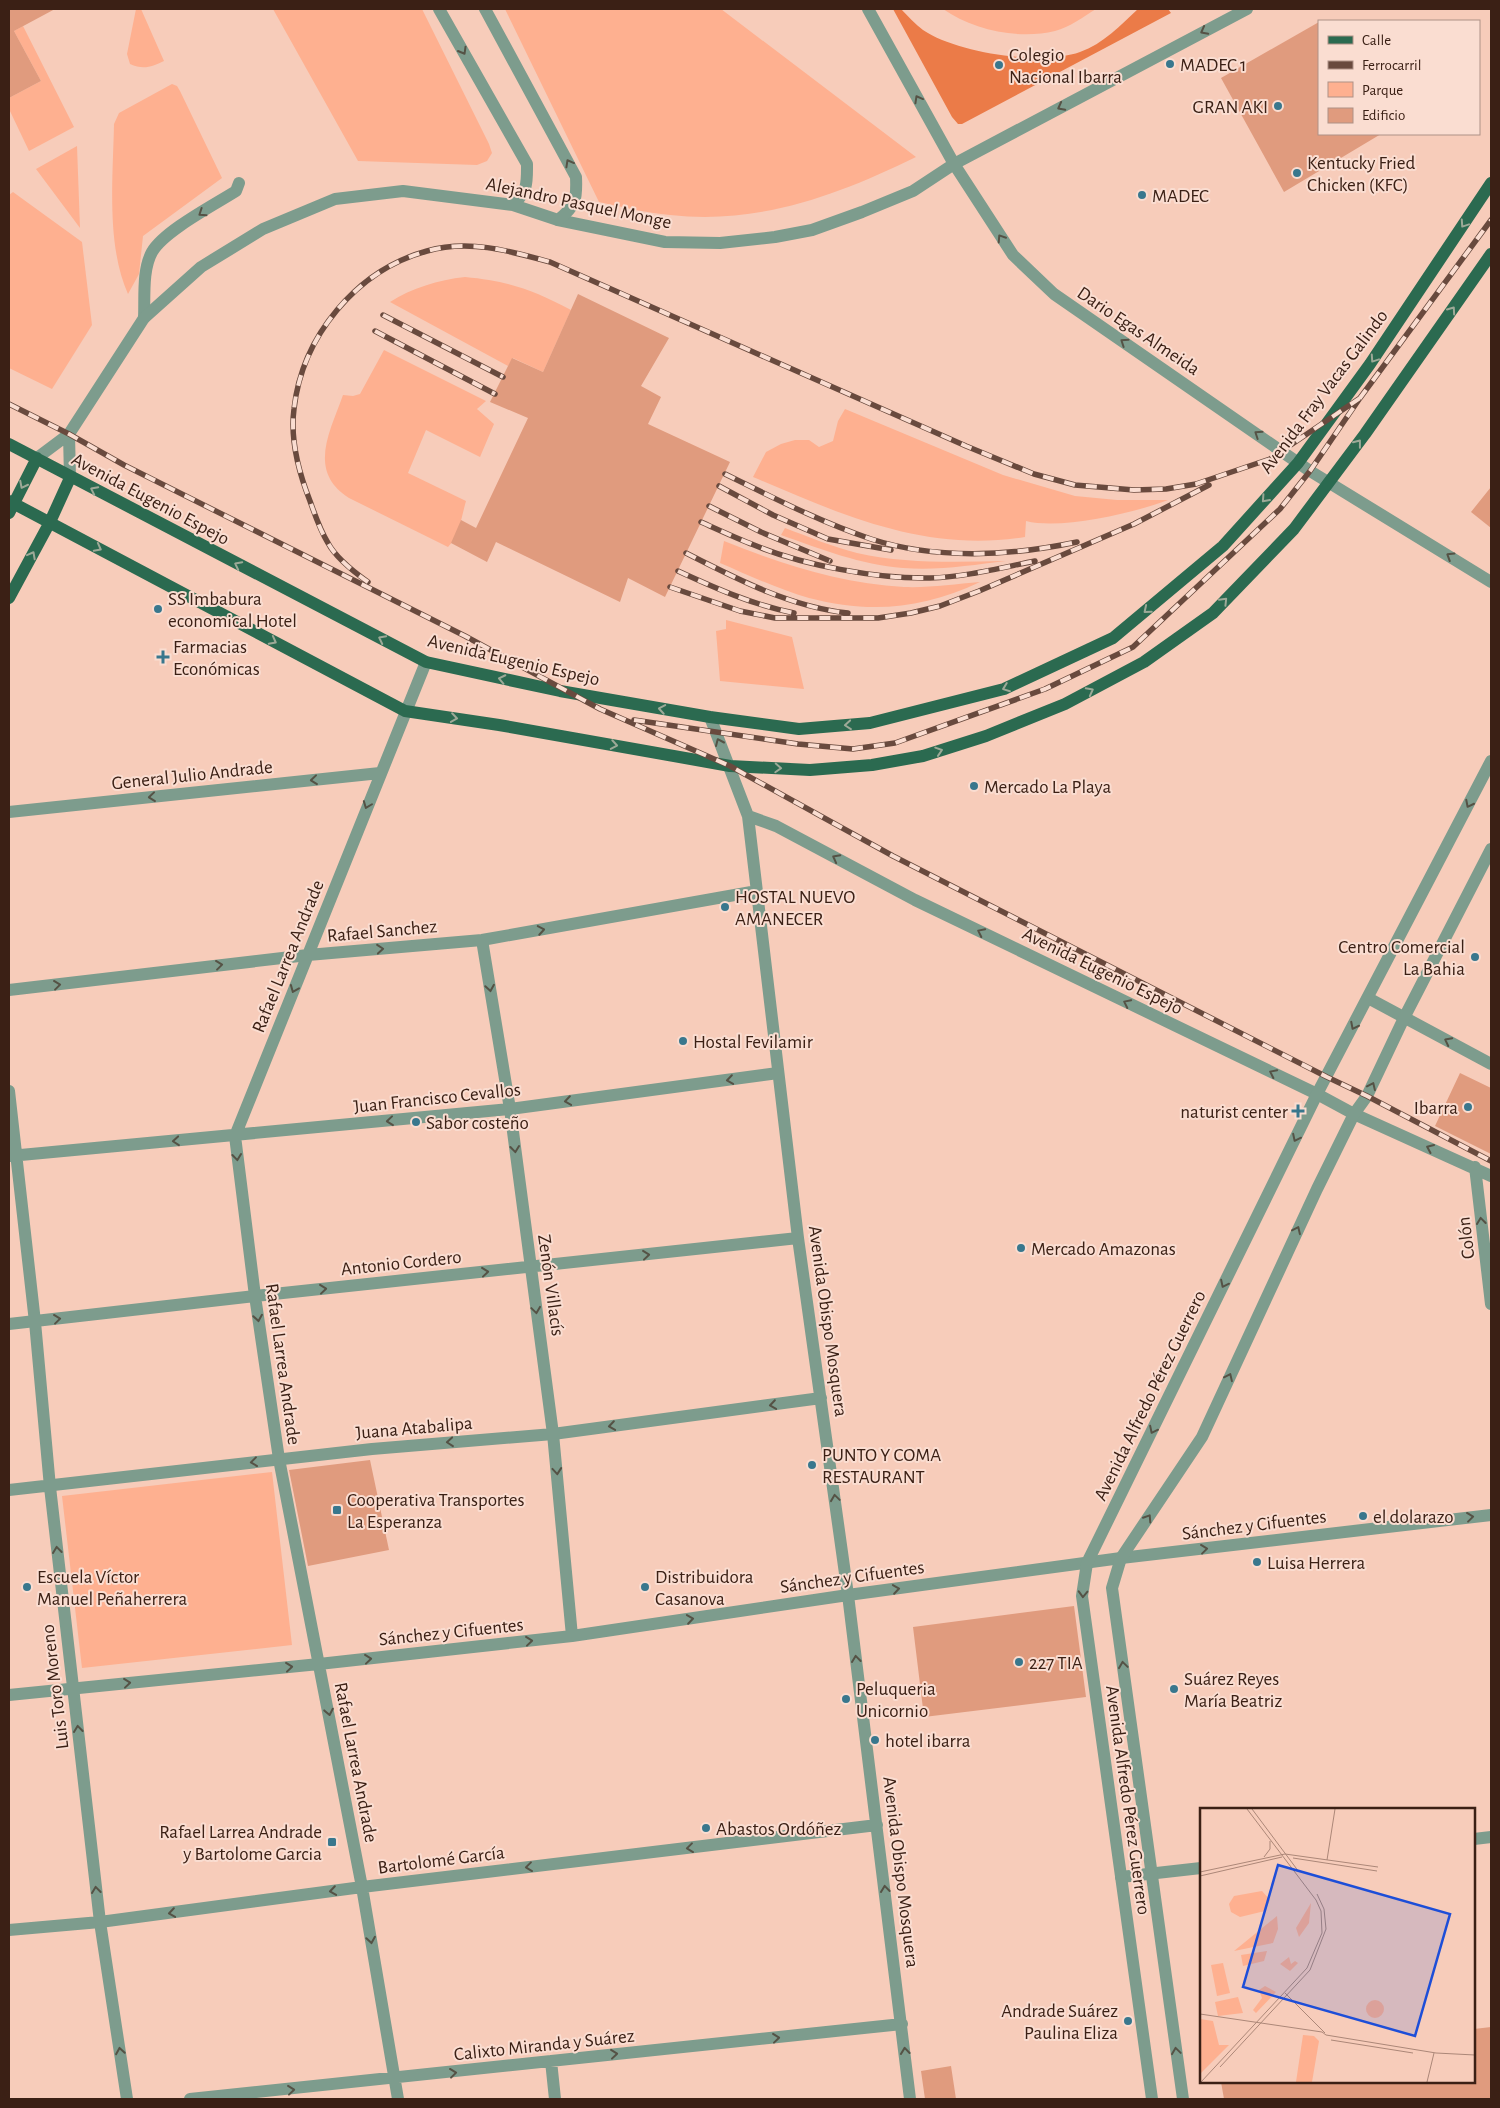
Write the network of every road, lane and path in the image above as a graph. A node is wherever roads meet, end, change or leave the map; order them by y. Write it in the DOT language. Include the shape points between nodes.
graph roads {
  1 [pos="439,9"];
  2 [pos="485,9"];
  3 [pos="868,9"];
  4 [pos="1248,9"];
  5 [pos="954,164"];
  6 [pos="238,183"];
  7 [pos="1491,183"];
  8 [pos="513,205"];
  9 [pos="558,220"];
  10 [pos="1491,254"];
  11 [pos="144,318"];
  12 [pos="69,434"];
  13 [pos="9,444"];
  14 [pos="37,458"];
  15 [pos="1298,463"];
  16 [pos="70,478"];
  17 [pos="1328,481"];
  18 [pos="10,506"];
  19 [pos="50,522"];
  20 [pos="1491,582"];
  21 [pos="9,598"];
  22 [pos="426,662"];
  23 [pos="405,711"];
  24 [pos="710,717"];
  25 [pos="1491,761"];
  26 [pos="730,766"];
  27 [pos="380,773"];
  28 [pos="9,812"];
  29 [pos="748,816"];
  30 [pos="1491,848"];
  31 [pos="757,891"];
  32 [pos="482,940"];
  33 [pos="308,955"];
  34 [pos="9,990"];
  35 [pos="1368,998"];
  36 [pos="1404,1018"];
  37 [pos="1491,1064"];
  38 [pos="778,1073"];
  39 [pos="9,1091"];
  40 [pos="1317,1094"];
  41 [pos="510,1109"];
  42 [pos="1354,1114"];
  43 [pos="235,1136"];
  44 [pos="12,1155"];
  45 [pos="1475,1168"];
  46 [pos="1491,1176"];
  47 [pos="798,1238"];
  48 [pos="530,1267"];
  49 [pos="255,1296"];
  50 [pos="1491,1304"];
  51 [pos="35,1322"];
  52 [pos="9,1324"];
  53 [pos="821,1398"];
  54 [pos="553,1434"];
  55 [pos="279,1459"];
  56 [pos="50,1487"];
  57 [pos="9,1490"];
  58 [pos="1491,1515"];
  59 [pos="1121,1558"];
  60 [pos="1087,1563"];
  61 [pos="848,1596"];
  62 [pos="572,1636"];
  63 [pos="319,1664"];
  64 [pos="73,1689"];
  65 [pos="9,1695"];
  66 [pos="877,1825"];
  67 [pos="1491,1837"];
  68 [pos="1475,1839"];
  69 [pos="1200,1868"];
  70 [pos="1152,1873"];
  71 [pos="1121,1876"];
  72 [pos="362,1888"];
  73 [pos="100,1922"];
  74 [pos="9,1930"];
  75 [pos="902,2024"];
  76 [pos="551,2061"];
  77 [pos="394,2080"];
  78 [pos="127,2099"];
  79 [pos="190,2099"];
  80 [pos="398,2099"];
  81 [pos="555,2099"];
  82 [pos="910,2099"];
  83 [pos="1152,2099"];
  84 [pos="1183,2099"];
  1 -- 8 [label="street, one-way" via="527,164 527,184"];
  9 -- 2 [label="street, one-way" via="570,210 577,197 576,176"];
  5 -- 3 [label="street, Dario Egas Almeida, one-way"];
  4 -- 5 [label="street, Alejandro Pasquel Monge, one-way"];
  5 -- 9 [label="street, Alejandro Pasquel Monge" via="913,191 862,212 812,230 775,237 720,243 664,242"];
  15 -- 5 [label="street, Dario Egas Almeida, one-way" via="1054,294 1012,255"];
  6 -- 11 [label="street, one-way" via="236,191 162,240 151,253 146,273"];
  7 -- 15 [label="main road, Avenida Fray Vacas Galindo, one-way" via="1370,364"];
  8 -- 9 [label="street, Alejandro Pasquel Monge"];
  8 -- 11 [label="street, Alejandro Pasquel Monge" via="403,191 335,199 263,229 224,253 201,268"];
  17 -- 10 [label="main road, one-way" via="1365,434"];
  11 -- 12 [label="street, Alejandro Pasquel Monge"];
  12 -- 14 [label="street, Alejandro Pasquel Monge"];
  12 -- 16 [label="street"];
  13 -- 14 [label="main road, Avenida Eugenio Espejo"];
  14 -- 16 [label="main road, Avenida Eugenio Espejo"];
  14 -- 18 [label="main road, one-way"];
  15 -- 17 [label="street, Dario Egas Almeida"];
  15 -- 24 [label="main road, Avenida Fray Vacas Galindo, one-way" via="1223,546 1113,638 1004,690 870,723 799,729"];
  16 -- 19 [label="main road"];
  22 -- 16 [label="main road, Avenida Eugenio Espejo, one-way"];
  20 -- 17 [label="street, Dario Egas Almeida, one-way"];
  26 -- 17 [label="main road, one-way" via="810,770 872,765 923,756 986,736 1065,704 1144,662 1213,613 1294,529"];
  18 -- 19 [label="main road"];
  21 -- 19 [label="main road, one-way"];
  19 -- 23 [label="main road, one-way"];
  22 -- 23 [label="street, Rafael Larrea Andrade"];
  24 -- 22 [label="main road, Avenida Eugenio Espejo, one-way" via="560,692"];
  23 -- 26 [label="main road, one-way"];
  23 -- 27 [label="street, Rafael Larrea Andrade"];
  26 -- 24 [label="street, one-way"];
  25 -- 35 [label="street, Avenida Alfredo Pérez Guerrero, one-way"];
  26 -- 29 [label="street"];
  27 -- 28 [label="street, General Julio Andrade, one-way"];
  27 -- 33 [label="street, Rafael Larrea Andrade, one-way"];
  29 -- 31 [label="street, Avenida Obispo Mosquera"];
  40 -- 29 [label="street, Avenida Eugenio Espejo, one-way" via="915,900 776,826"];
  30 -- 36 [label="street, Avenida Alfredo Pérez Guerrero"];
  32 -- 31 [label="street, Rafael Sanchez, one-way"];
  31 -- 38 [label="street, Avenida Obispo Mosquera"];
  33 -- 32 [label="street, Rafael Sanchez, one-way"];
  32 -- 41 [label="street, Zenón Villacís, one-way"];
  34 -- 33 [label="street, Rafael Sanchez, one-way"];
  33 -- 43 [label="street, Rafael Larrea Andrade, one-way"];
  35 -- 36 [label="street"];
  35 -- 40 [label="street, Avenida Alfredo Pérez Guerrero, one-way"];
  37 -- 36 [label="street, one-way"];
  42 -- 36 [label="street, Avenida Alfredo Pérez Guerrero, one-way" via="1367,1096"];
  38 -- 41 [label="street, Juan Francisco Cevallos, one-way"];
  38 -- 47 [label="street, Avenida Obispo Mosquera"];
  39 -- 44 [label="street, Luis Toro Moreno"];
  40 -- 42 [label="street, Avenida Eugenio Espejo"];
  40 -- 60 [label="street, Avenida Alfredo Pérez Guerrero, one-way"];
  41 -- 43 [label="street, Juan Francisco Cevallos, one-way"];
  41 -- 48 [label="street, Zenón Villacís, one-way"];
  45 -- 42 [label="street, Avenida Eugenio Espejo, one-way"];
  59 -- 42 [label="street, Avenida Alfredo Pérez Guerrero, one-way" via="1202,1437"];
  43 -- 44 [label="street, Juan Francisco Cevallos, one-way"];
  43 -- 49 [label="street, Rafael Larrea Andrade, one-way"];
  44 -- 51 [label="street, Luis Toro Moreno"];
  45 -- 46 [label="street, Avenida Eugenio Espejo"];
  50 -- 45 [label="street, Colón, one-way"];
  48 -- 47 [label="street, Antonio Cordero, one-way"];
  47 -- 53 [label="street, Avenida Obispo Mosquera"];
  49 -- 48 [label="street, Antonio Cordero, one-way"];
  48 -- 54 [label="street, Zenón Villacís, one-way"];
  51 -- 49 [label="street, Antonio Cordero, one-way"];
  49 -- 55 [label="street, Rafael Larrea Andrade, one-way"];
  51 -- 52 [label="street, Antonio Cordero"];
  51 -- 56 [label="street, Luis Toro Moreno"];
  53 -- 54 [label="street, Juana Atabalipa, one-way"];
  61 -- 53 [label="street, Avenida Obispo Mosquera, one-way"];
  54 -- 55 [label="street, Juana Atabalipa, one-way"];
  54 -- 62 [label="street, Zenón Villacís, one-way"];
  55 -- 56 [label="street, Juana Atabalipa, one-way"];
  55 -- 63 [label="street, Rafael Larrea Andrade"];
  56 -- 57 [label="street, Juana Atabalipa"];
  64 -- 56 [label="street, Luis Toro Moreno, one-way"];
  59 -- 58 [label="street, Sánchez y Cifuentes, one-way"];
  59 -- 60 [label="street, Sánchez y Cifuentes"];
  70 -- 59 [label="street, Avenida Alfredo Pérez Guerrero, one-way" via="1112,1588"];
  61 -- 60 [label="street, Sánchez y Cifuentes, one-way"];
  60 -- 71 [label="street, Avenida Alfredo Pérez Guerrero, one-way" via="1082,1596"];
  62 -- 61 [label="street, Sánchez y Cifuentes, one-way"];
  66 -- 61 [label="street, Avenida Obispo Mosquera, one-way"];
  63 -- 62 [label="street, Sánchez y Cifuentes, one-way"];
  64 -- 63 [label="street, Sánchez y Cifuentes, one-way"];
  63 -- 72 [label="street, Rafael Larrea Andrade, one-way"];
  64 -- 65 [label="street, Sánchez y Cifuentes"];
  73 -- 64 [label="street, Luis Toro Moreno, one-way"];
  66 -- 72 [label="street, Bartolomé García, one-way"];
  75 -- 66 [label="street, Avenida Obispo Mosquera, one-way"];
  67 -- 68 [label="street"];
  69 -- 70 [label="street"];
  70 -- 71 [label="street"];
  84 -- 70 [label="street, Avenida Alfredo Pérez Guerrero, one-way"];
  71 -- 83 [label="street, Avenida Alfredo Pérez Guerrero"];
  72 -- 73 [label="street, Bartolomé García, one-way"];
  72 -- 77 [label="street, Rafael Larrea Andrade, one-way"];
  73 -- 74 [label="street, Bartolomé García"];
  78 -- 73 [label="street, Luis Toro Moreno, one-way"];
  76 -- 75 [label="street, Calixto Miranda y Suárez, one-way"];
  82 -- 75 [label="street, Avenida Obispo Mosquera, one-way"];
  77 -- 76 [label="street, Calixto Miranda y Suárez, one-way"];
  76 -- 81 [label="street"];
  79 -- 77 [label="street, Calixto Miranda y Suárez, one-way"];
  77 -- 80 [label="street, Rafael Larrea Andrade"];
}
